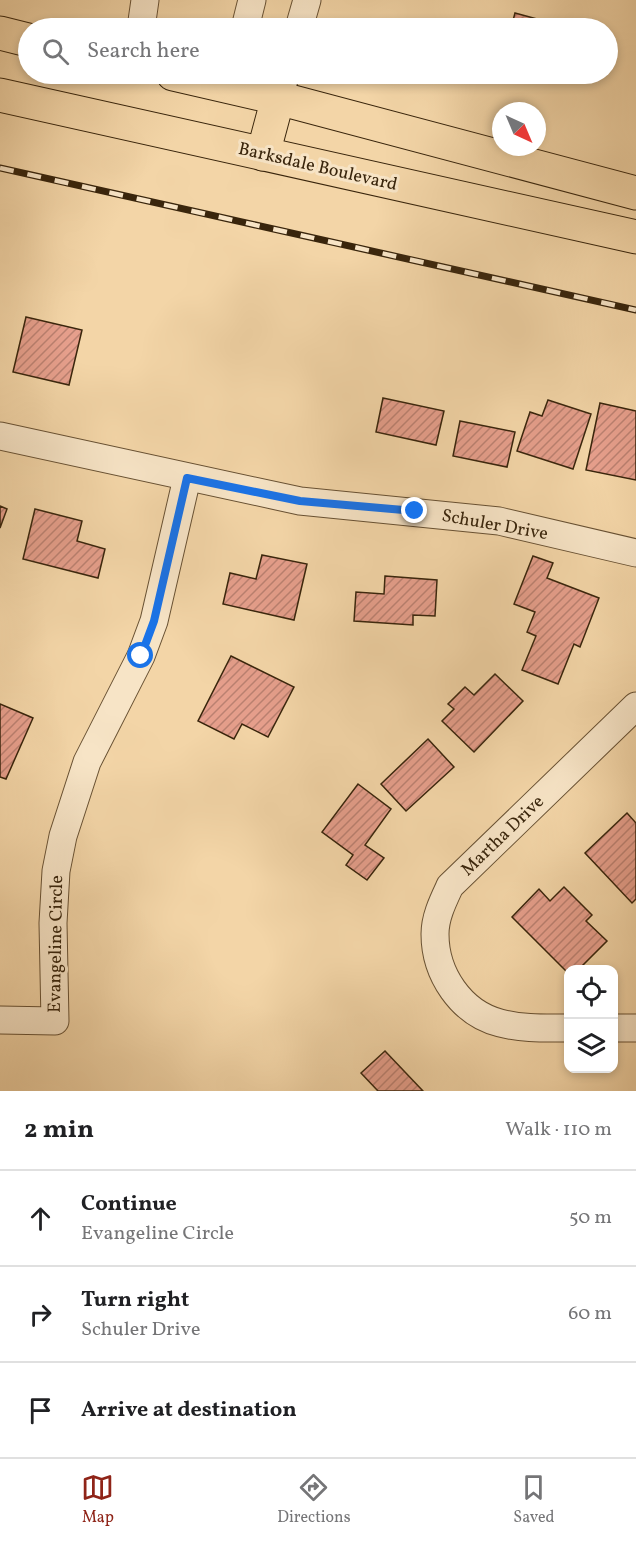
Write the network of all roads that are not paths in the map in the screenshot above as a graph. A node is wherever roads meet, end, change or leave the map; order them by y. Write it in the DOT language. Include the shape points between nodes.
graph roads {
  1 [pos="145,0"];
  2 [pos="307,0"];
  3 [pos="142,18"];
  4 [pos="302,18"];
  5 [pos="0,33"];
  6 [pos="18,38"];
  7 [pos="266,84"];
  8 [pos="282,86"];
  9 [pos="0,95"];
  10 [pos="263,154"];
  11 [pos="635,193"];
  12 [pos="629,235"];
  13 [pos="0,436"];
  14 [pos="187,478"];
  15 [pos="636,553"];
  16 [pos="636,706"];
  17 [pos="0,1020"];
  18 [pos="564,1028"];
  19 [pos="618,1028"];
  20 [pos="636,1028"];
  1 -- 3 [label="street"];
  2 -- 4 [label="street"];
  5 -- 6 [label="main road"];
  7 -- 8 [label="main road"];
  8 -- 10 [label="main road"];
  8 -- 11 [label="main road"];
  9 -- 10 [label="main road, Barksdale Boulevard"];
  10 -- 12 [label="main road, Barksdale Boulevard"];
  11 -- 12 [label="main road"];
  13 -- 14 [label="street, Schuler Drive"];
  14 -- 15 [label="street, Schuler Drive" via="300,501 499,521"];
  14 -- 17 [label="street, Evangeline Circle" via="154,621 141,656 87,762 63,836 53,913 55,1021"];
  16 -- 18 [label="street, Martha Drive" via="450,886 435,932 438,965 454,993 477,1014 524,1028"];
  19 -- 20 [label="street"];
}
